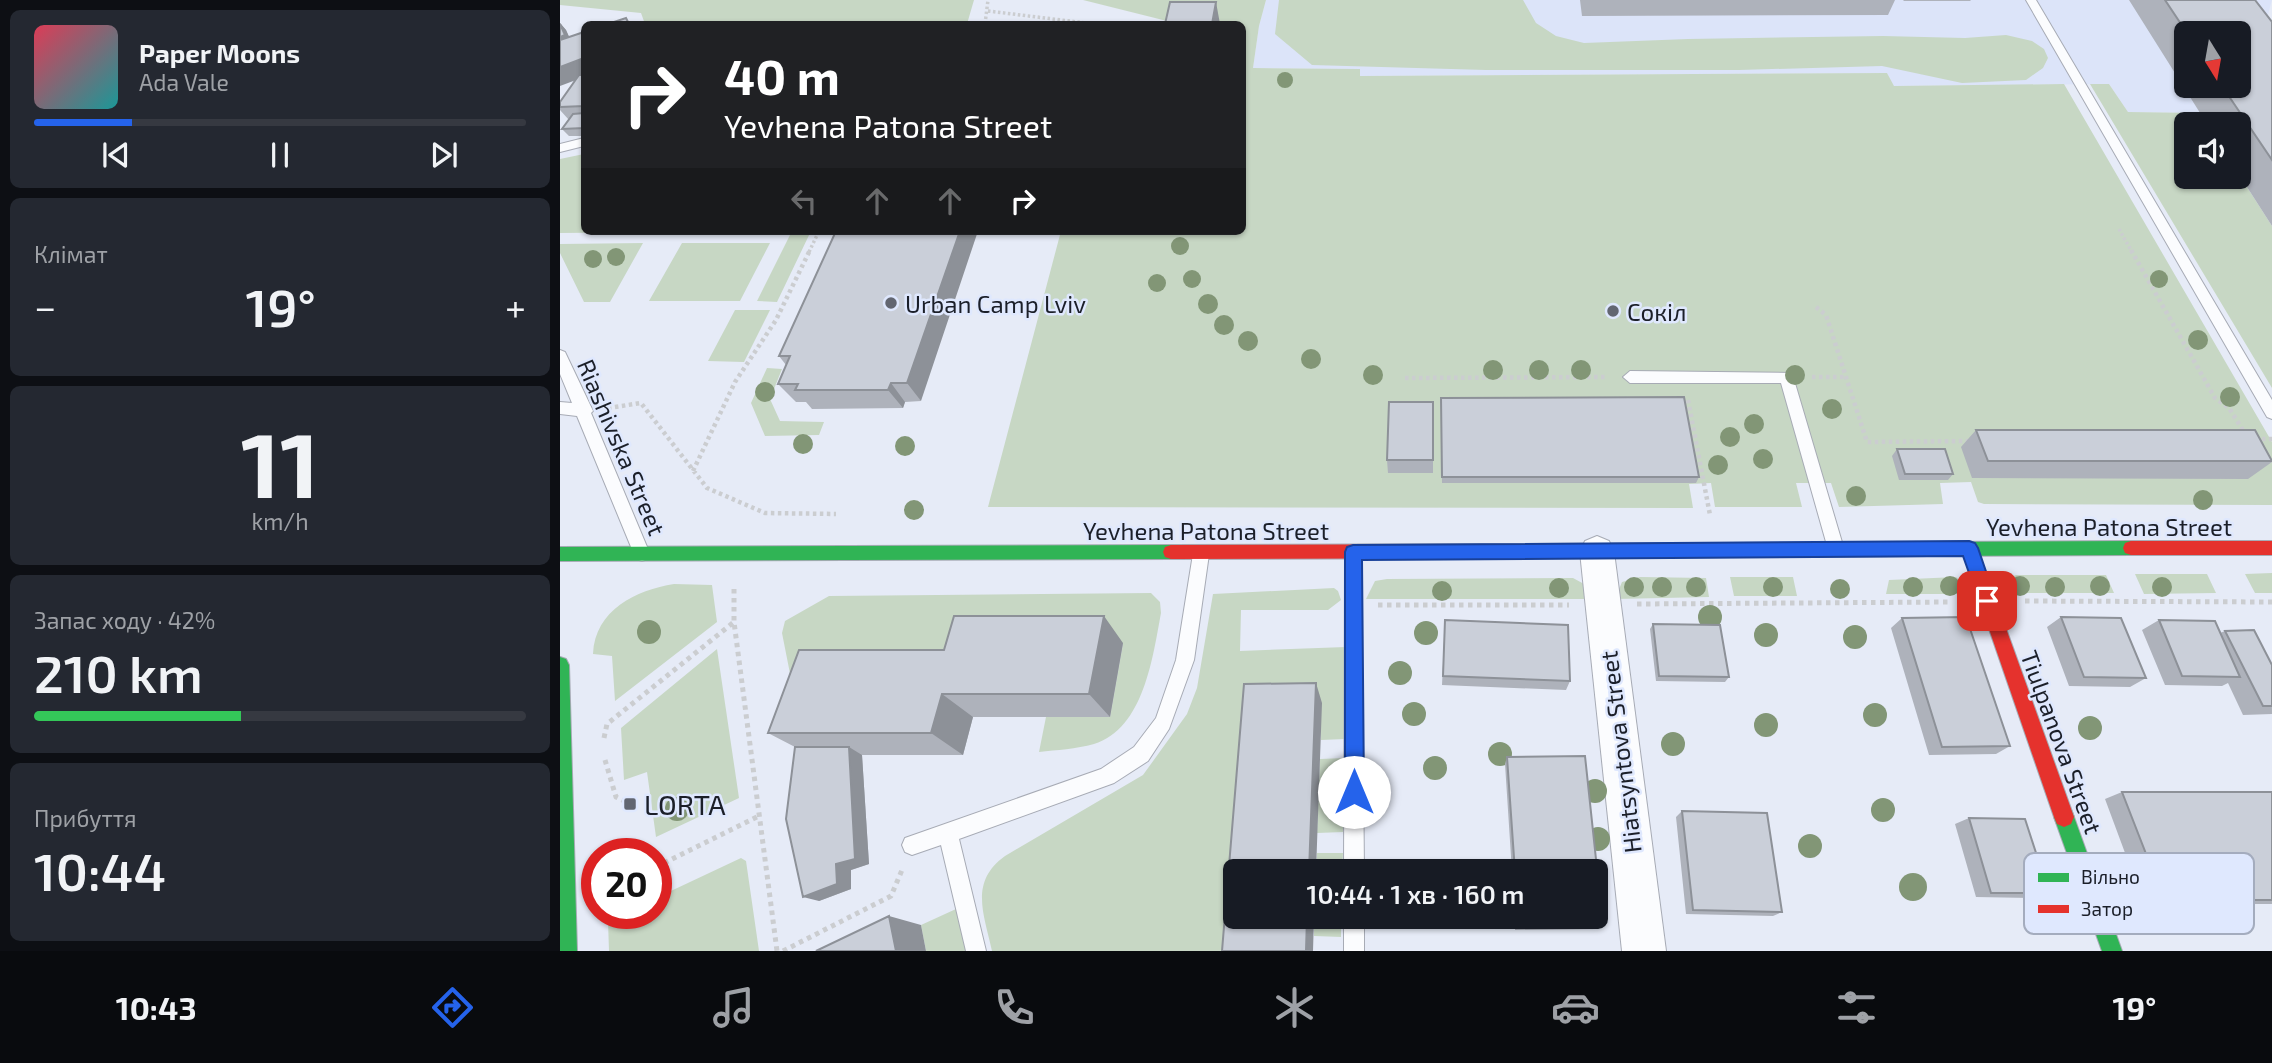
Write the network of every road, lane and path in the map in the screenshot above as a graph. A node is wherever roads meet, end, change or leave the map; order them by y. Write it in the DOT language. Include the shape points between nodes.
graph roads {
  1 [pos="988,0"];
  2 [pos="2031,0"];
  3 [pos="988,11"];
  4 [pos="986,21"];
  5 [pos="1070,21"];
  6 [pos="581,143"];
  7 [pos="560,148"];
  8 [pos="2119,229"];
  9 [pos="817,235"];
  10 [pos="1816,307"];
  11 [pos="560,356"];
  12 [pos="1630,377"];
  13 [pos="1683,377"];
  14 [pos="1787,377"];
  15 [pos="1846,377"];
  16 [pos="1405,378"];
  17 [pos="560,408"];
  18 [pos="585,411"];
  19 [pos="2272,412"];
  20 [pos="2272,439"];
  21 [pos="1976,441"];
  22 [pos="693,471"];
  23 [pos="765,513"];
  24 [pos="1710,516"];
  25 [pos="1969,548"];
  26 [pos="2272,548"];
  27 [pos="1836,549"];
  28 [pos="1353,552"];
  29 [pos="1597,552"];
  30 [pos="560,554"];
  31 [pos="642,554"];
  32 [pos="1201,554"];
  33 [pos="746,589"];
  34 [pos="1987,601"];
  35 [pos="2272,602"];
  36 [pos="1355,605"];
  37 [pos="1603,605"];
  38 [pos="734,622"];
  39 [pos="560,665"];
  40 [pos="630,803"];
  41 [pos="761,815"];
  42 [pos="948,833"];
  43 [pos="912,845"];
  44 [pos="2077,853"];
  45 [pos="672,859"];
  46 [pos="1354,859"];
  47 [pos="1354,929"];
  48 [pos="2106,934"];
  49 [pos="567,951"];
  50 [pos="780,951"];
  51 [pos="976,951"];
  52 [pos="1354,951"];
  53 [pos="1644,951"];
  54 [pos="2112,951"];
  1 -- 3 [label="path"];
  2 -- 19 [label="lane"];
  3 -- 4 [label="path"];
  3 -- 5 [label="path"];
  6 -- 7 [label="lane"];
  8 -- 20 [label="path" via="2215,398 2229,408 2248,439"];
  9 -- 22 [label="path" via="776,320 735,382"];
  10 -- 15 [label="path" via="1826,315"];
  11 -- 18 [label="lane, Riashivska Street"];
  12 -- 13 [label="lane"];
  12 -- 16 [label="path"];
  13 -- 14 [label="lane"];
  13 -- 24 [label="path"];
  14 -- 15 [label="path"];
  14 -- 27 [label="lane"];
  15 -- 21 [label="path" via="1867,442"];
  17 -- 18 [label="lane"];
  18 -- 22 [label="path" via="641,403"];
  18 -- 31 [label="lane, Riashivska Street"];
  22 -- 23 [label="path" via="707,488"];
  25 -- 26 [label="street, Yevhena Patona Street"];
  25 -- 27 [label="street, Yevhena Patona Street"];
  25 -- 34 [label="street, Tiulpanova Street"];
  27 -- 29 [label="street, Yevhena Patona Street"];
  28 -- 29 [label="street, Yevhena Patona Street"];
  28 -- 32 [label="street, Yevhena Patona Street"];
  28 -- 36 [label="lane"];
  29 -- 37 [label="street, Hiatsyntova Street"];
  30 -- 31 [label="street, Yevhena Patona Street"];
  31 -- 32 [label="street, Yevhena Patona Street"];
  32 -- 42 [label="lane" via="1185,660 1163,723 1141,754 1107,776"];
  33 -- 38 [label="path" via="732,589"];
  34 -- 35 [label="path"];
  34 -- 37 [label="path"];
  34 -- 44 [label="street, Tiulpanova Street"];
  36 -- 37 [label="path"];
  36 -- 46 [label="lane"];
  37 -- 53 [label="street, Hiatsyntova Street"];
  38 -- 40 [label="path" via="607,724 602,749 615,797"];
  38 -- 41 [label="path"];
  39 -- 49 [label="street"];
  41 -- 45 [label="path"];
  41 -- 50 [label="path"];
  42 -- 43 [label="lane"];
  42 -- 51 [label="lane"];
  43 -- 50 [label="path" via="891,896"];
  47 -- 52 [label="lane"];
  48 -- 54 [label="street, Tiulpanova Street"];
}
